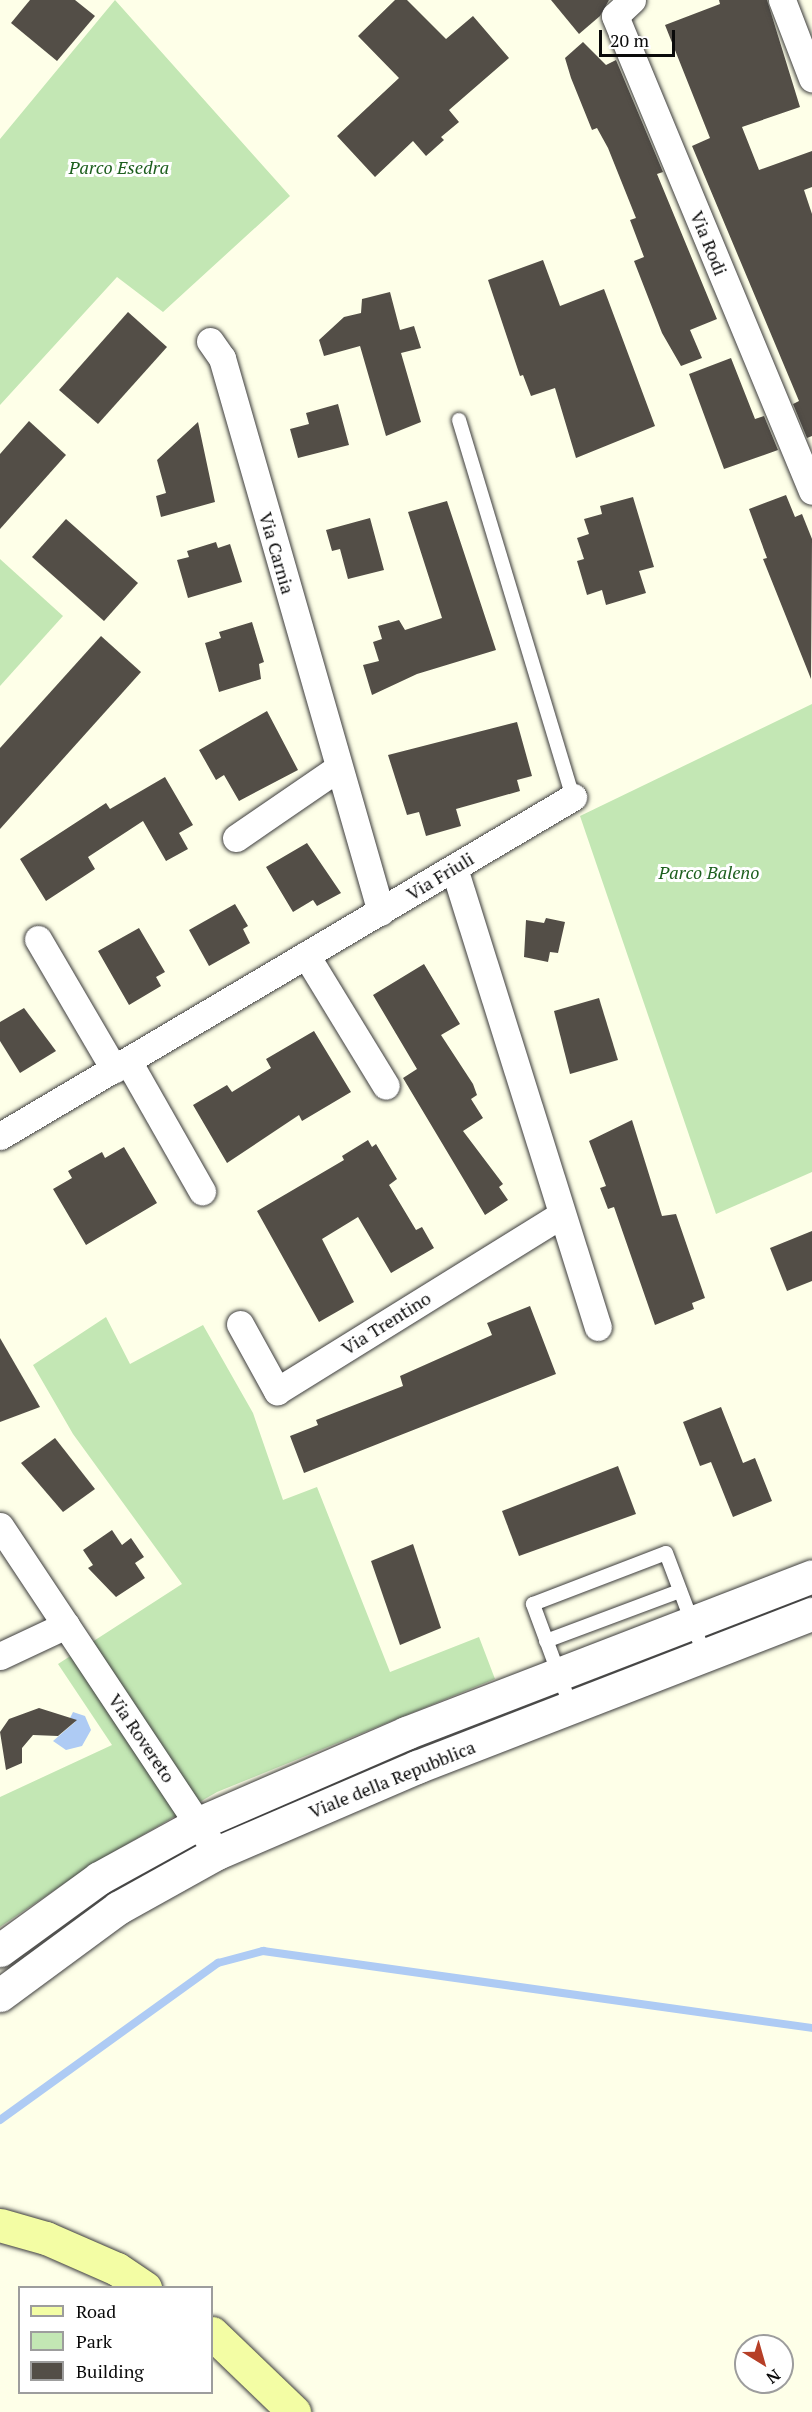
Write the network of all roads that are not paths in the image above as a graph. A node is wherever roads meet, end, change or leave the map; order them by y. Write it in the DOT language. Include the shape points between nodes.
graph roads {
  1 [pos="632,0"];
  2 [pos="782,0"];
  3 [pos="812,78"];
  4 [pos="210,341"];
  5 [pos="459,420"];
  6 [pos="812,492"];
  7 [pos="338,768"];
  8 [pos="573,797"];
  9 [pos="236,838"];
  10 [pos="454,868"];
  11 [pos="381,912"];
  12 [pos="38,939"];
  13 [pos="306,956"];
  14 [pos="121,1065"];
  15 [pos="386,1086"];
  16 [pos="0,1136"];
  17 [pos="202,1191"];
  18 [pos="561,1215"];
  19 [pos="240,1324"];
  20 [pos="598,1327"];
  21 [pos="0,1526"];
  22 [pos="812,1576"];
  23 [pos="680,1591"];
  24 [pos="812,1614"];
  25 [pos="692,1622"];
  26 [pos="66,1624"];
  27 [pos="546,1641"];
  28 [pos="0,1656"];
  29 [pos="705,1656"];
  30 [pos="559,1674"];
  31 [pos="571,1707"];
  32 [pos="200,1823"];
  33 [pos="217,1853"];
  34 [pos="0,1950"];
  35 [pos="0,1995"];
  36 [pos="0,2225"];
  37 [pos="141,2286"];
  38 [pos="213,2334"];
  39 [pos="294,2412"];
  1 -- 6 [label="street, Via Rodi" via="615,16"];
  2 -- 3 [label="street"];
  4 -- 7 [label="street, Via Carnia" via="222,358"];
  5 -- 8 [label="lane"];
  7 -- 9 [label="street"];
  7 -- 11 [label="street, Via Carnia"];
  8 -- 10 [label="street, Via Friuli"];
  10 -- 11 [label="street, Via Friuli"];
  10 -- 18 [label="street"];
  11 -- 13 [label="street, Via Friuli"];
  12 -- 14 [label="street"];
  13 -- 14 [label="street, Via Friuli"];
  13 -- 15 [label="street"];
  14 -- 16 [label="street, Via Friuli"];
  14 -- 17 [label="street"];
  18 -- 19 [label="street, Via Trentino" via="277,1391"];
  18 -- 20 [label="street"];
  21 -- 26 [label="street, Via Rovereto"];
  22 -- 25 [label="street, Viale della Repubblica"];
  23 -- 25 [label="lane"];
  23 -- 27 [label="lane"];
  23 -- 27 [label="lane" via="666,1553 533,1604"];
  24 -- 29 [label="street, Viale della Repubblica"];
  25 -- 29 [label="lane"];
  25 -- 30 [label="street, Viale della Repubblica"];
  26 -- 28 [label="street"];
  26 -- 32 [label="street, Via Rovereto"];
  27 -- 30 [label="lane"];
  29 -- 31 [label="street, Viale della Repubblica"];
  30 -- 31 [label="lane"];
  30 -- 32 [label="street, Viale della Repubblica" via="406,1733"];
  31 -- 33 [label="street, Viale della Repubblica" via="417,1767"];
  32 -- 33 [label="street, Via Rovereto"];
  32 -- 34 [label="street, Viale della Repubblica" via="99,1878"];
  33 -- 35 [label="street, Viale della Repubblica" via="118,1908"];
  36 -- 37 [label="main road" via="66,2247"];
  38 -- 39 [label="main road"];
}
